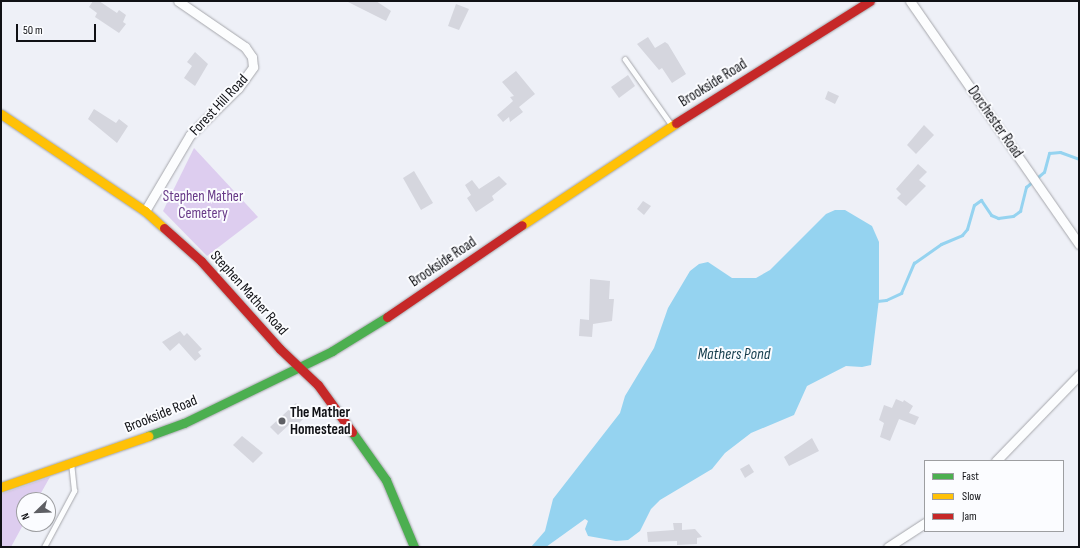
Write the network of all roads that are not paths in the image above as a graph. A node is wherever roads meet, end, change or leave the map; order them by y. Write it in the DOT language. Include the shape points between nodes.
graph roads {
  1 [pos="178,1"];
  2 [pos="870,1"];
  3 [pos="910,1"];
  4 [pos="625,59"];
  5 [pos="1,114"];
  6 [pos="672,126"];
  7 [pos="145,211"];
  8 [pos="1079,244"];
  9 [pos="299,365"];
  10 [pos="1079,375"];
  11 [pos="997,460"];
  12 [pos="71,462"];
  13 [pos="1,487"];
  14 [pos="924,524"];
  15 [pos="44,547"];
  16 [pos="414,547"];
  17 [pos="888,547"];
  1 -- 7 [label="street, Forest Hill Road" via="245,47 252,57 253,67 238,88 190,135"];
  2 -- 6 [label="street, Brookside Road"];
  3 -- 8 [label="street, Dorchester Road"];
  4 -- 6 [label="lane"];
  5 -- 7 [label="street, Stephen Mather Road"];
  6 -- 9 [label="street, Brookside Road" via="610,165 380,322 332,351"];
  7 -- 9 [label="street, Stephen Mather Road" via="201,261 280,349"];
  9 -- 12 [label="street, Brookside Road" via="184,422"];
  9 -- 16 [label="street, Stephen Mather Road" via="318,385 380,471"];
  10 -- 11 [label="street"];
  12 -- 13 [label="street, Brookside Road"];
  12 -- 15 [label="lane" via="74,491"];
  14 -- 17 [label="street"];
}
